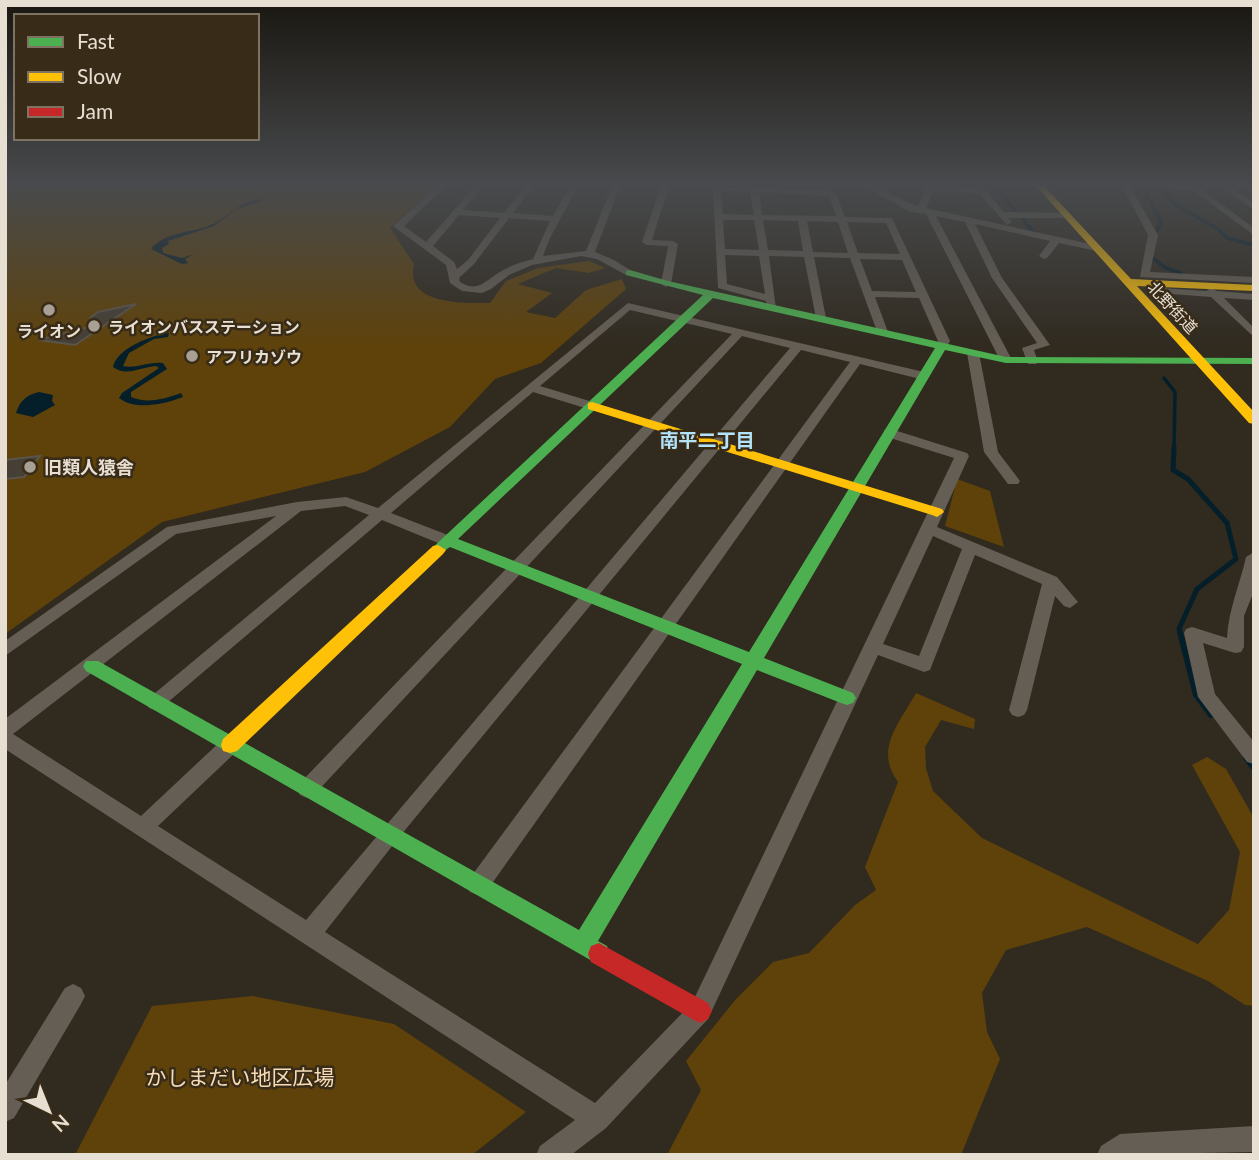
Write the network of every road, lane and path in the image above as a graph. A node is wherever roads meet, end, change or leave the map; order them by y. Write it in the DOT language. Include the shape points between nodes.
graph roads {
  1 [pos="419,240"];
  2 [pos="433,240"];
  3 [pos="488,240"];
  4 [pos="546,240"];
  5 [pos="595,240"];
  6 [pos="648,240"];
  7 [pos="720,240"];
  8 [pos="763,240"];
  9 [pos="805,240"];
  10 [pos="850,240"];
  11 [pos="898,240"];
  12 [pos="949,240"];
  13 [pos="973,240"];
  14 [pos="1052,240"];
  15 [pos="1090,240"];
  16 [pos="1152,240"];
  17 [pos="1055,241"];
  18 [pos="428,246"];
  19 [pos="1097,248"];
  20 [pos="720,252"];
  21 [pos="590,253"];
  22 [pos="764,253"];
  23 [pos="809,254"];
  24 [pos="855,255"];
  25 [pos="1044,256"];
  26 [pos="906,257"];
  27 [pos="537,260"];
  28 [pos="453,278"];
  29 [pos="981,278"];
  30 [pos="1254,280"];
  31 [pos="1126,282"];
  32 [pos="666,284"];
  33 [pos="1207,286"];
  34 [pos="1254,288"];
  35 [pos="1162,291"];
  36 [pos="712,293"];
  37 [pos="869,294"];
  38 [pos="923,295"];
  39 [pos="1254,297"];
  40 [pos="771,303"];
  41 [pos="821,318"];
  42 [pos="684,319"];
  43 [pos="740,332"];
  44 [pos="882,332"];
  45 [pos="1254,334"];
  46 [pos="798,346"];
  47 [pos="942,346"];
  48 [pos="973,353"];
  49 [pos="857,360"];
  50 [pos="1006,360"];
  51 [pos="1199,360"];
  52 [pos="1254,360"];
  53 [pos="1032,362"];
  54 [pos="924,376"];
  55 [pos="530,387"];
  56 [pos="592,406"];
  57 [pos="1254,420"];
  58 [pos="653,425"];
  59 [pos="889,433"];
  60 [pos="716,444"];
  61 [pos="783,465"];
  62 [pos="1013,481"];
  63 [pos="857,487"];
  64 [pos="297,508"];
  65 [pos="379,514"];
  66 [pos="933,521"];
  67 [pos="448,541"];
  68 [pos="971,546"];
  69 [pos="1254,557"];
  70 [pos="516,568"];
  71 [pos="1051,581"];
  72 [pos="589,597"];
  73 [pos="1070,602"];
  74 [pos="1248,606"];
  75 [pos="666,627"];
  76 [pos="872,646"];
  77 [pos="5,650"];
  78 [pos="753,661"];
  79 [pos="92,666"];
  80 [pos="847,698"];
  81 [pos="155,704"];
  82 [pos="1018,710"];
  83 [pos="5,730"];
  84 [pos="5,739"];
  85 [pos="230,745"];
  86 [pos="1254,756"];
  87 [pos="307,789"];
  88 [pos="142,828"];
  89 [pos="389,834"];
  90 [pos="478,884"];
  91 [pos="308,935"];
  92 [pos="583,944"];
  93 [pos="73,996"];
  94 [pos="700,1011"];
  95 [pos="5,1109"];
  96 [pos="597,1119"];
  97 [pos="1254,1139"];
  98 [pos="549,1155"];
  99 [pos="1110,1155"];
  1 -- 18 [label="street"];
  2 -- 18 [label="street"];
  3 -- 28 [label="street"];
  4 -- 27 [label="street"];
  5 -- 21 [label="street"];
  6 -- 32 [label="street" via="673,244"];
  7 -- 20 [label="street"];
  8 -- 22 [label="street"];
  9 -- 23 [label="street"];
  10 -- 24 [label="street"];
  11 -- 26 [label="street"];
  12 -- 29 [label="street"];
  13 -- 29 [label="street"];
  14 -- 17 [label="street"];
  15 -- 19 [label="street, 北野街道"];
  16 -- 33 [label="street" via="1144,275"];
  17 -- 19 [label="street"];
  17 -- 25 [label="street"];
  18 -- 28 [label="street" via="452,264"];
  19 -- 31 [label="street, 北野街道"];
  20 -- 22 [label="street"];
  20 -- 40 [label="street" via="722,286"];
  21 -- 27 [label="street"];
  21 -- 32 [label="street"];
  22 -- 23 [label="street"];
  22 -- 40 [label="street"];
  23 -- 24 [label="street"];
  23 -- 41 [label="street"];
  24 -- 26 [label="street"];
  24 -- 37 [label="street"];
  26 -- 38 [label="street"];
  27 -- 28 [label="street" via="497,278 488,288 461,288"];
  29 -- 50 [label="street"];
  29 -- 53 [label="street" via="1044,345 1028,348"];
  30 -- 33 [label="street"];
  31 -- 33 [label="street"];
  31 -- 51 [label="street, 北野街道"];
  32 -- 36 [label="street"];
  33 -- 34 [label="street"];
  33 -- 35 [label="street"];
  33 -- 39 [label="street"];
  33 -- 45 [label="street"];
  36 -- 40 [label="street"];
  36 -- 42 [label="street"];
  37 -- 38 [label="street"];
  37 -- 44 [label="street"];
  38 -- 47 [label="street" via="944,341"];
  40 -- 41 [label="street"];
  41 -- 44 [label="street"];
  42 -- 43 [label="street"];
  42 -- 55 [label="street" via="628,306"];
  42 -- 56 [label="street"];
  43 -- 46 [label="street"];
  43 -- 58 [label="street"];
  44 -- 47 [label="street"];
  46 -- 49 [label="street"];
  46 -- 60 [label="street"];
  47 -- 48 [label="street"];
  47 -- 54 [label="street"];
  48 -- 50 [label="street"];
  48 -- 62 [label="street" via="991,452"];
  49 -- 54 [label="street"];
  49 -- 61 [label="street"];
  50 -- 53 [label="street"];
  51 -- 52 [label="street"];
  51 -- 53 [label="street"];
  51 -- 57 [label="street, 北野街道"];
  54 -- 59 [label="street"];
  55 -- 56 [label="street"];
  55 -- 65 [label="street"];
  56 -- 58 [label="street"];
  56 -- 67 [label="street"];
  58 -- 60 [label="street"];
  58 -- 70 [label="street"];
  59 -- 63 [label="street"];
  59 -- 66 [label="street" via="962,456"];
  60 -- 61 [label="street"];
  60 -- 72 [label="street"];
  61 -- 63 [label="street"];
  61 -- 75 [label="street"];
  63 -- 66 [label="street"];
  63 -- 78 [label="street"];
  64 -- 65 [label="street" via="346,500"];
  64 -- 77 [label="street" via="172,530"];
  64 -- 79 [label="street"];
  65 -- 67 [label="street"];
  65 -- 81 [label="street"];
  66 -- 68 [label="street"];
  66 -- 76 [label="street"];
  67 -- 70 [label="street"];
  67 -- 85 [label="street"];
  68 -- 71 [label="street"];
  68 -- 76 [label="street" via="924,665"];
  69 -- 74 [label="street"];
  70 -- 72 [label="street"];
  70 -- 87 [label="street"];
  71 -- 73 [label="street"];
  71 -- 82 [label="street"];
  72 -- 75 [label="street"];
  72 -- 89 [label="street"];
  74 -- 86 [label="street" via="1236,616 1236,647 1192,633 1207,697"];
  75 -- 78 [label="street"];
  75 -- 90 [label="street"];
  76 -- 80 [label="street"];
  78 -- 80 [label="street"];
  78 -- 92 [label="street"];
  79 -- 81 [label="street"];
  79 -- 83 [label="street"];
  80 -- 94 [label="street"];
  81 -- 85 [label="street"];
  84 -- 88 [label="street"];
  85 -- 87 [label="street"];
  85 -- 88 [label="street"];
  87 -- 89 [label="street"];
  88 -- 91 [label="street"];
  89 -- 90 [label="street"];
  89 -- 91 [label="street"];
  90 -- 92 [label="street"];
  91 -- 96 [label="street"];
  92 -- 94 [label="street"];
  93 -- 95 [label="street"];
  94 -- 96 [label="street"];
  96 -- 98 [label="street"];
  97 -- 99 [label="street" via="1120,1147"];
}
